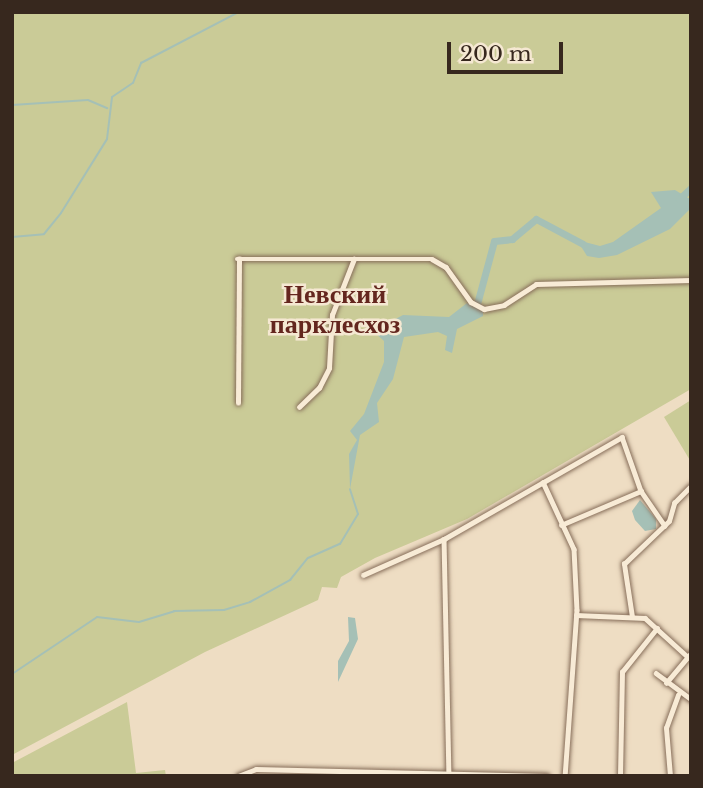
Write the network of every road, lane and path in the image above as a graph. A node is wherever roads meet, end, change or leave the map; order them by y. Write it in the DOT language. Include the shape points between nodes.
graph roads {
  1 [pos="354,259"];
  2 [pos="691,281"];
  3 [pos="238,403"];
  4 [pos="299,407"];
  5 [pos="543,482"];
  6 [pos="691,486"];
  7 [pos="640,491"];
  8 [pos="561,525"];
  9 [pos="665,526"];
  10 [pos="444,539"];
  11 [pos="363,575"];
  12 [pos="576,615"];
  13 [pos="632,617"];
  14 [pos="657,628"];
  15 [pos="689,655"];
  16 [pos="656,673"];
  17 [pos="666,682"];
  18 [pos="678,695"];
  19 [pos="691,699"];
  20 [pos="288,773"];
  21 [pos="391,774"];
  22 [pos="449,774"];
  23 [pos="238,776"];
  24 [pos="547,776"];
  25 [pos="565,776"];
  26 [pos="620,776"];
  27 [pos="670,776"];
  1 -- 2 [label="street" via="440,261 466,297 484,309 504,305 536,284"];
  1 -- 3 [label="street" via="238,258"];
  1 -- 4 [label="street" via="332,315 329,368 319,388"];
  5 -- 7 [label="street" via="622,436"];
  5 -- 8 [label="street"];
  5 -- 10 [label="street"];
  6 -- 9 [label="street" via="674,503"];
  7 -- 8 [label="street"];
  7 -- 9 [label="street"];
  8 -- 12 [label="street" via="574,549"];
  9 -- 13 [label="street" via="624,564"];
  10 -- 11 [label="street"];
  10 -- 22 [label="street"];
  12 -- 13 [label="street"];
  12 -- 25 [label="street"];
  13 -- 14 [label="street" via="645,618"];
  14 -- 15 [label="street"];
  14 -- 26 [label="street" via="622,672"];
  15 -- 17 [label="street"];
  16 -- 17 [label="street"];
  17 -- 18 [label="street"];
  18 -- 19 [label="street"];
  18 -- 27 [label="street" via="666,727"];
  20 -- 21 [label="street"];
  20 -- 23 [label="street"];
  21 -- 22 [label="street"];
  22 -- 24 [label="street"];
}
